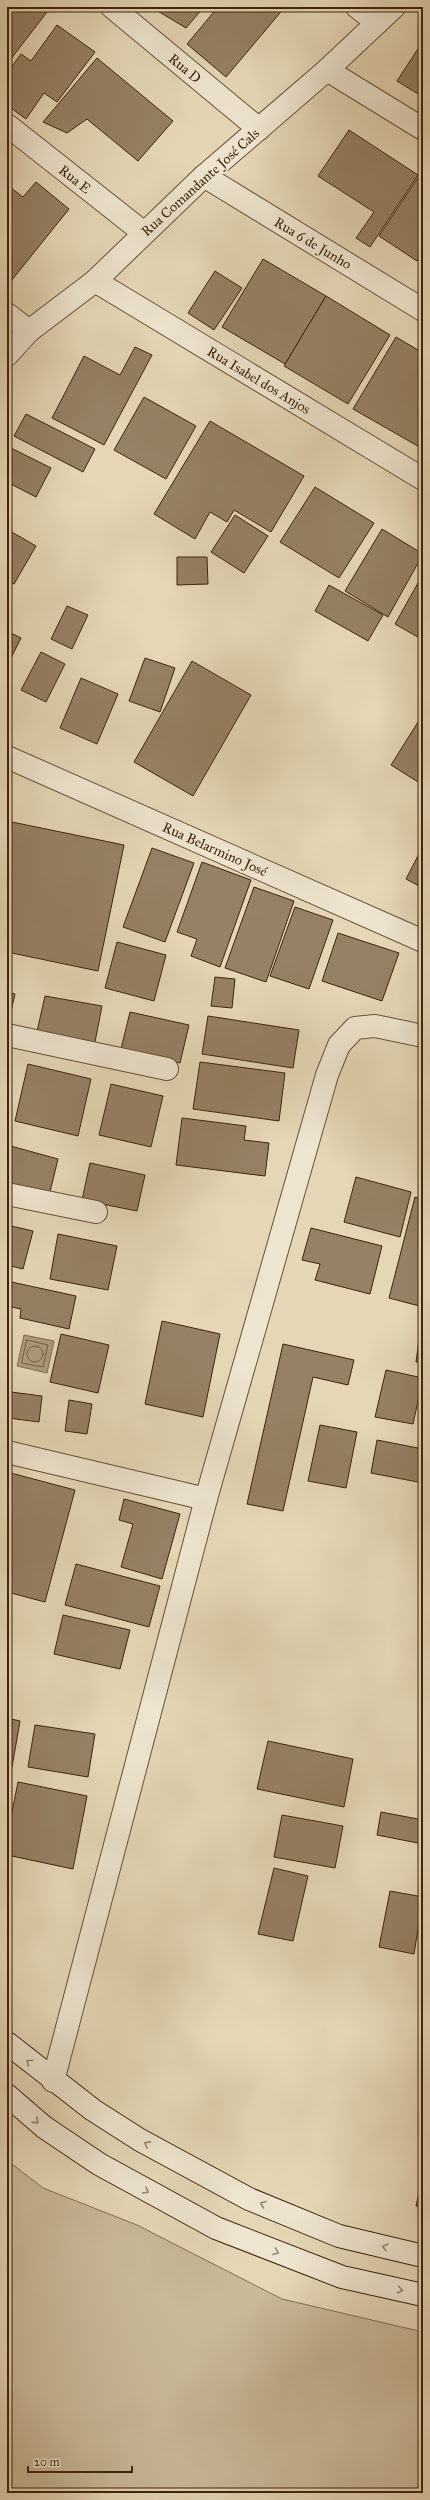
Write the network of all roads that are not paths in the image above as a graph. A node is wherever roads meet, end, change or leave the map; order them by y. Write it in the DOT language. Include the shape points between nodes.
graph roads {
  1 [pos="112,7"];
  2 [pos="357,7"];
  3 [pos="394,7"];
  4 [pos="376,23"];
  5 [pos="327,70"];
  6 [pos="7,125"];
  7 [pos="259,129"];
  8 [pos="423,130"];
  9 [pos="204,176"];
  10 [pos="144,233"];
  11 [pos="96,281"];
  12 [pos="423,310"];
  13 [pos="7,314"];
  14 [pos="29,331"];
  15 [pos="7,356"];
  16 [pos="423,479"];
  17 [pos="7,757"];
  18 [pos="423,941"];
  19 [pos="7,1034"];
  20 [pos="423,1036"];
  21 [pos="167,1069"];
  22 [pos="7,1194"];
  23 [pos="96,1212"];
  24 [pos="7,1452"];
  25 [pos="206,1499"];
  26 [pos="7,2044"];
  27 [pos="53,2080"];
  28 [pos="7,2095"];
  29 [pos="423,2256"];
  30 [pos="423,2295"];
  1 -- 7 [label="street, Rua D"];
  2 -- 4 [label="street"];
  3 -- 4 [label="street, Rua Comandante José Cals"];
  4 -- 5 [label="street, Rua Comandante José Cals"];
  5 -- 7 [label="street, Rua Comandante José Cals"];
  5 -- 8 [label="street"];
  6 -- 10 [label="street, Rua E"];
  7 -- 9 [label="street, Rua Comandante José Cals"];
  9 -- 10 [label="street, Rua Comandante José Cals"];
  9 -- 12 [label="street, Rua 6 de Junho"];
  10 -- 11 [label="street, Rua Comandante José Cals"];
  11 -- 14 [label="street, Rua Comandante José Cals"];
  11 -- 16 [label="street, Rua Isabel dos Anjos"];
  13 -- 14 [label="street"];
  14 -- 15 [label="street, Rua Comandante José Cals"];
  17 -- 18 [label="street, Rua Belarmino José"];
  19 -- 21 [label="street"];
  20 -- 25 [label="street" via="375,1026 354,1028 340,1045 327,1075"];
  22 -- 23 [label="street"];
  24 -- 25 [label="street"];
  25 -- 27 [label="street"];
  27 -- 26 [label="street, one-way"];
  29 -- 27 [label="street, one-way" via="340,2236 249,2199 140,2140"];
  28 -- 30 [label="street, one-way" via="44,2127 99,2164 216,2228 342,2277"];
}
